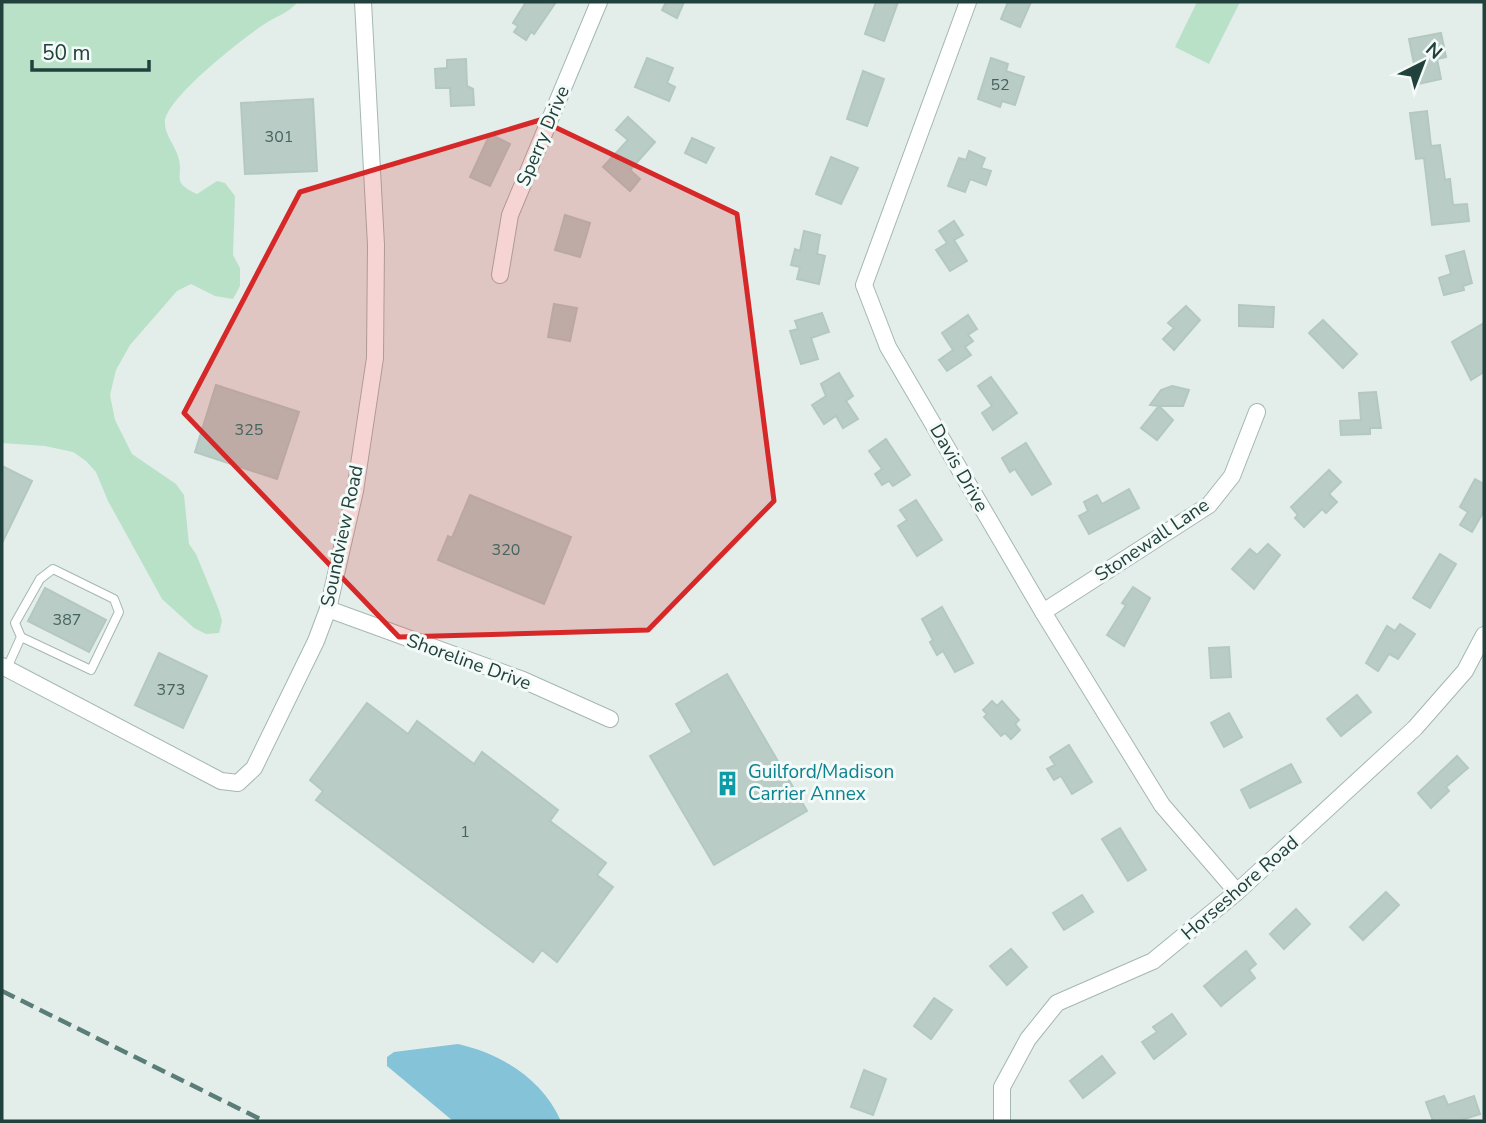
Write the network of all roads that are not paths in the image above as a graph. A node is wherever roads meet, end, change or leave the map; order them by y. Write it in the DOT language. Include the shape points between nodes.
graph roads {
  1 [pos="363,2"];
  2 [pos="599,2"];
  3 [pos="968,2"];
  4 [pos="500,275"];
  5 [pos="1257,412"];
  6 [pos="328,609"];
  7 [pos="1043,612"];
  8 [pos="1484,635"];
  9 [pos="22,637"];
  10 [pos="4,667"];
  11 [pos="610,719"];
  12 [pos="1237,892"];
  13 [pos="1002,1121"];
  1 -- 6 [label="street, Soundview Road" via="376,245 374,358 355,491"];
  2 -- 4 [label="street, Sperry Drive" via="510,215"];
  3 -- 7 [label="street, Davis Drive" via="864,285 888,347"];
  5 -- 7 [label="street, Stonewall Lane" via="1232,476 1209,505"];
  6 -- 10 [label="street, Soundview Road" via="264,748 246,778 232,785"];
  6 -- 11 [label="street, Shoreline Drive" via="523,680"];
  7 -- 12 [label="street, Davis Drive" via="1162,805"];
  8 -- 12 [label="street, Horseshore Road" via="1465,671 1415,728"];
  9 -- 9 [label="lane" via="92,670 119,612 114,599 53,569 40,579 15,623"];
  9 -- 10 [label="lane"];
  12 -- 13 [label="street, Horseshore Road" via="1153,961 1057,1003 1028,1039 1002,1087"];
}
